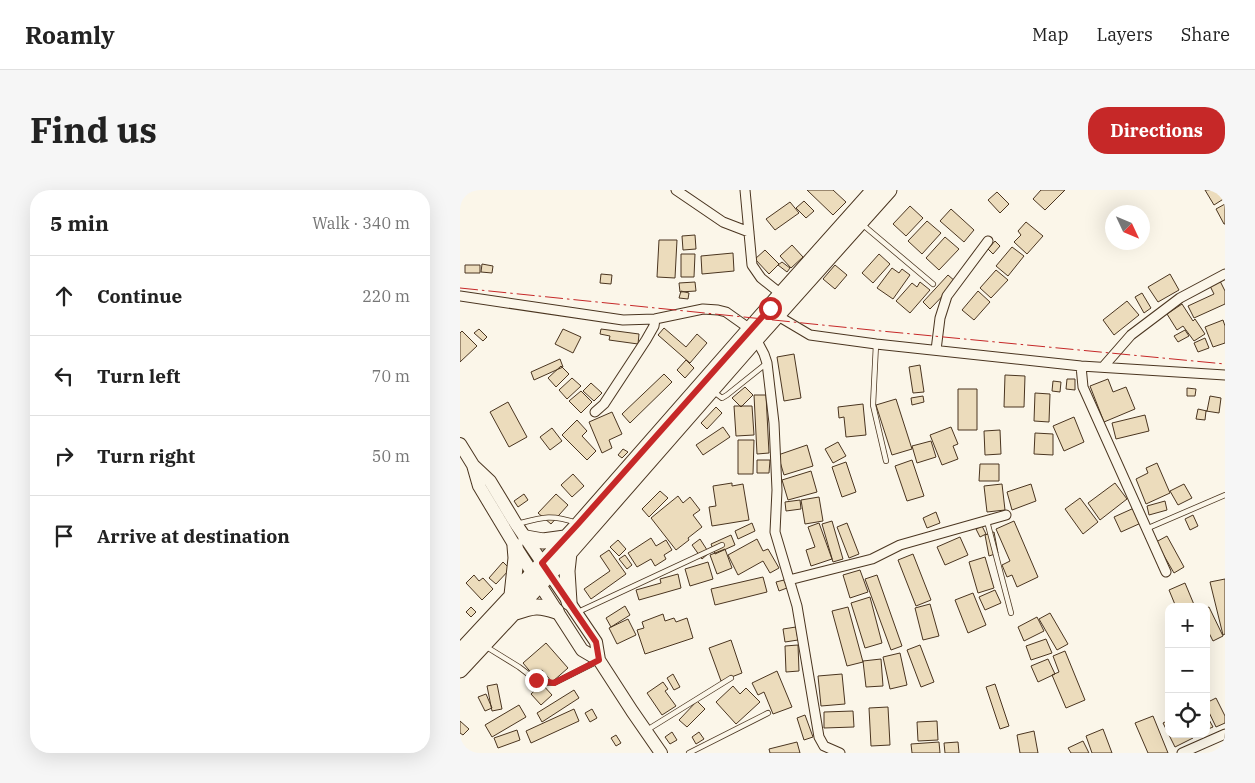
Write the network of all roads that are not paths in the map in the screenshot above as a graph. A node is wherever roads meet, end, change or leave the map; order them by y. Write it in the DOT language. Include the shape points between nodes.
graph roads {
  1 [pos="676,190"];
  2 [pos="745,190"];
  3 [pos="874,190"];
  4 [pos="889,190"];
  5 [pos="860,223"];
  6 [pos="749,232"];
  7 [pos="988,241"];
  8 [pos="1225,274"];
  9 [pos="933,284"];
  10 [pos="782,294"];
  11 [pos="460,296"];
  12 [pos="778,316"];
  13 [pos="655,319"];
  14 [pos="753,334"];
  15 [pos="876,344"];
  16 [pos="936,350"];
  17 [pos="766,363"];
  18 [pos="1081,366"];
  19 [pos="1103,367"];
  20 [pos="1225,375"];
  21 [pos="712,390"];
  22 [pos="595,412"];
  23 [pos="460,444"];
  24 [pos="886,461"];
  25 [pos="474,465"];
  26 [pos="1225,495"];
  27 [pos="1006,514"];
  28 [pos="986,519"];
  29 [pos="516,524"];
  30 [pos="578,524"];
  31 [pos="1146,529"];
  32 [pos="521,542"];
  33 [pos="722,545"];
  34 [pos="567,546"];
  35 [pos="1166,572"];
  36 [pos="541,574"];
  37 [pos="789,580"];
  38 [pos="512,595"];
  39 [pos="573,607"];
  40 [pos="556,611"];
  41 [pos="514,612"];
  42 [pos="1011,613"];
  43 [pos="484,645"];
  44 [pos="460,652"];
  45 [pos="599,660"];
  46 [pos="460,670"];
  47 [pos="731,678"];
  48 [pos="768,713"];
  49 [pos="646,731"];
  50 [pos="1225,734"];
  51 [pos="662,753"];
  52 [pos="688,753"];
  53 [pos="840,753"];
  54 [pos="1182,753"];
  1 -- 6 [label="street" via="723,222"];
  2 -- 6 [label="street"];
  3 -- 10 [label="main road"];
  4 -- 5 [label="main road"];
  5 -- 9 [label="lane"];
  5 -- 12 [label="main road"];
  6 -- 10 [label="street" via="752,265 761,278"];
  7 -- 16 [label="street" via="947,296"];
  8 -- 19 [label="street" via="1180,298 1130,335"];
  10 -- 14 [label="main road"];
  11 -- 13 [label="street" via="623,320"];
  12 -- 14 [label="main road"];
  12 -- 15 [label="street" via="810,335"];
  13 -- 14 [label="street" via="703,309 718,310 726,312"];
  13 -- 22 [label="street" via="642,347 604,404"];
  14 -- 17 [label="street"];
  14 -- 21 [label="main road"];
  14 -- 30 [label="main road"];
  15 -- 16 [label="street"];
  15 -- 24 [label="lane" via="873,405"];
  16 -- 18 [label="street"];
  17 -- 21 [label="lane" via="722,398"];
  17 -- 37 [label="street" via="774,423 775,532"];
  18 -- 19 [label="street"];
  18 -- 31 [label="street" via="1083,387"];
  19 -- 20 [label="street"];
  21 -- 34 [label="main road"];
  23 -- 25 [label="main road"];
  25 -- 29 [label="main road" via="490,480"];
  25 -- 32 [label="main road" via="479,486"];
  26 -- 31 [label="lane"];
  27 -- 28 [label="street"];
  28 -- 37 [label="street" via="900,545 872,559"];
  28 -- 42 [label="lane"];
  29 -- 30 [label="lane" via="554,517"];
  29 -- 32 [label="main road"];
  30 -- 34 [label="main road"];
  31 -- 35 [label="street"];
  32 -- 34 [label="main road" via="543,541"];
  32 -- 36 [label="main road"];
  32 -- 38 [label="main road"];
  33 -- 39 [label="lane"];
  34 -- 36 [label="main road"];
  34 -- 39 [label="main road"];
  36 -- 38 [label="main road"];
  36 -- 39 [label="main road"];
  36 -- 40 [label="main road"];
  36 -- 41 [label="main road"];
  37 -- 53 [label="street" via="797,606 818,737 824,746"];
  38 -- 44 [label="main road"];
  39 -- 45 [label="main road" via="596,642"];
  40 -- 41 [label="main road" via="530,607"];
  40 -- 45 [label="main road" via="582,650"];
  41 -- 43 [label="main road"];
  43 -- 45 [label="lane" via="536,680 546,683 554,683"];
  43 -- 46 [label="main road"];
  45 -- 49 [label="main road"];
  47 -- 49 [label="lane"];
  48 -- 52 [label="lane"];
  49 -- 51 [label="main road"];
  50 -- 54 [label="street"];
}
